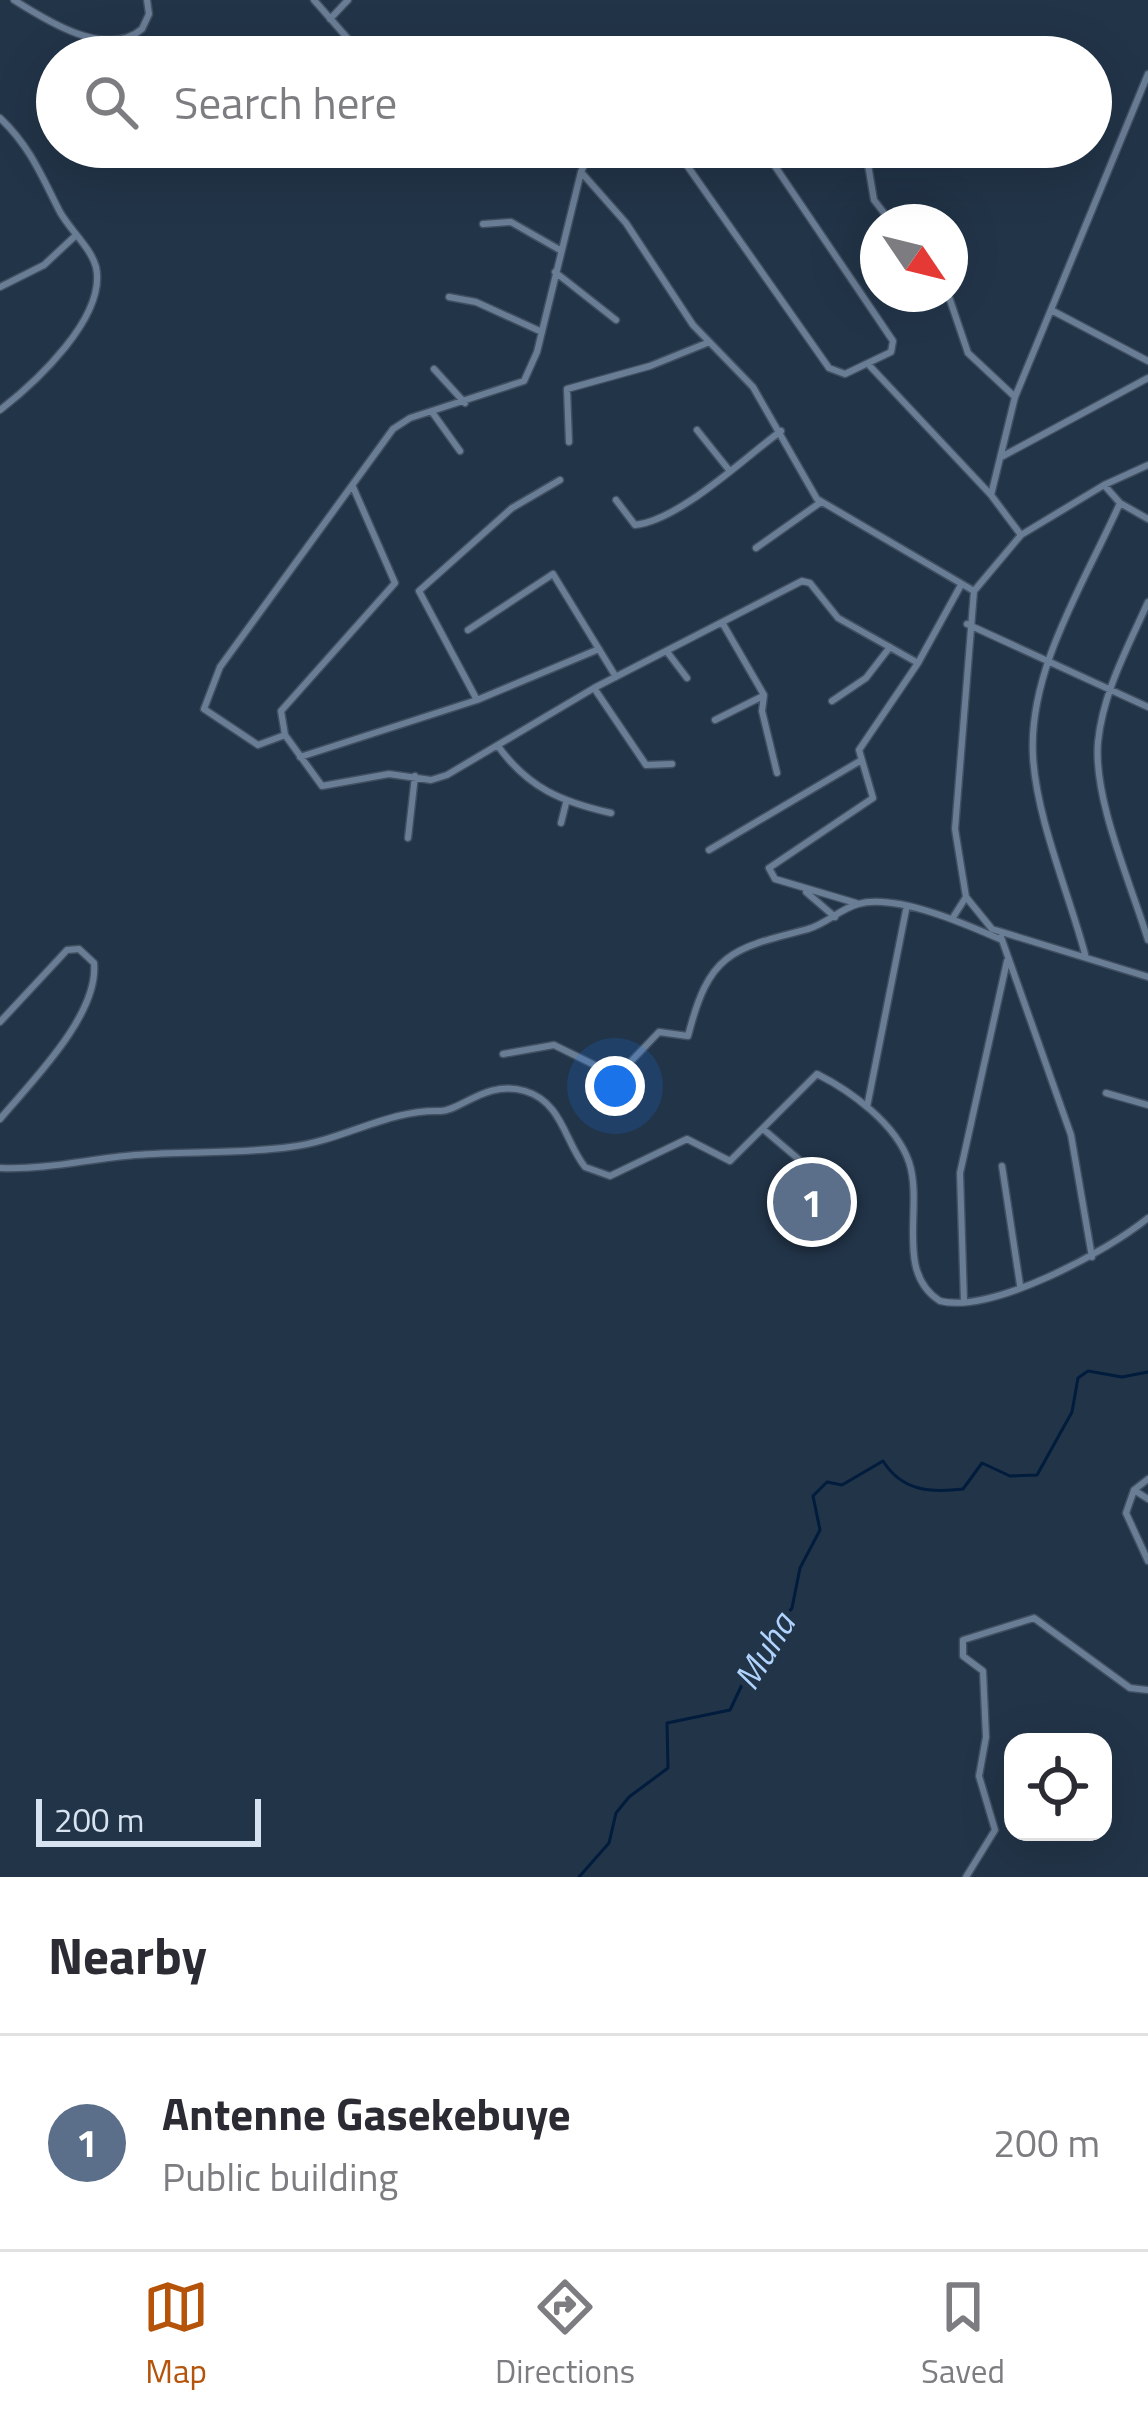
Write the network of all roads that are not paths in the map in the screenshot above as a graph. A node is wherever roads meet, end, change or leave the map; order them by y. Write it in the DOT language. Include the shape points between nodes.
graph roads {
  1 [pos="14,0"];
  2 [pos="147,0"];
  3 [pos="314,0"];
  4 [pos="348,0"];
  5 [pos="330,19"];
  6 [pos="96,36"];
  7 [pos="124,36"];
  8 [pos="345,36"];
  9 [pos="1148,74"];
  10 [pos="0,118"];
  11 [pos="36,162"];
  12 [pos="1112,164"];
  13 [pos="39,168"];
  14 [pos="583,168"];
  15 [pos="689,168"];
  16 [pos="776,168"];
  17 [pos="869,168"];
  18 [pos="1110,168"];
  19 [pos="581,172"];
  20 [pos="877,204"];
  21 [pos="483,224"];
  22 [pos="74,237"];
  23 [pos="560,250"];
  24 [pos="555,272"];
  25 [pos="0,287"];
  26 [pos="449,297"];
  27 [pos="1053,311"];
  28 [pos="954,312"];
  29 [pos="616,320"];
  30 [pos="542,332"];
  31 [pos="707,343"];
  32 [pos="1148,361"];
  33 [pos="868,364"];
  34 [pos="434,369"];
  35 [pos="1148,378"];
  36 [pos="1015,397"];
  37 [pos="465,403"];
  38 [pos="0,410"];
  39 [pos="432,412"];
  40 [pos="697,430"];
  41 [pos="781,431"];
  42 [pos="569,442"];
  43 [pos="460,451"];
  44 [pos="1000,457"];
  45 [pos="1148,465"];
  46 [pos="729,470"];
  47 [pos="560,481"];
  48 [pos="1104,484"];
  49 [pos="352,487"];
  50 [pos="991,495"];
  51 [pos="616,500"];
  52 [pos="821,502"];
  53 [pos="1120,503"];
  54 [pos="1148,518"];
  55 [pos="1021,535"];
  56 [pos="756,548"];
  57 [pos="961,585"];
  58 [pos="974,591"];
  59 [pos="1148,602"];
  60 [pos="723,624"];
  61 [pos="967,624"];
  62 [pos="467,630"];
  63 [pos="890,647"];
  64 [pos="599,649"];
  65 [pos="668,653"];
  66 [pos="1049,662"];
  67 [pos="919,663"];
  68 [pos="616,677"];
  69 [pos="687,678"];
  70 [pos="594,688"];
  71 [pos="1109,690"];
  72 [pos="764,695"];
  73 [pos="477,700"];
  74 [pos="832,701"];
  75 [pos="1148,707"];
  76 [pos="716,720"];
  77 [pos="285,735"];
  78 [pos="498,746"];
  79 [pos="300,758"];
  80 [pos="860,761"];
  81 [pos="672,764"];
  82 [pos="777,772"];
  83 [pos="415,776"];
  84 [pos="566,803"];
  85 [pos="610,814"];
  86 [pos="562,823"];
  87 [pos="408,838"];
  88 [pos="709,850"];
  89 [pos="805,891"];
  90 [pos="966,897"];
  91 [pos="858,904"];
  92 [pos="907,908"];
  93 [pos="972,908"];
  94 [pos="835,917"];
  95 [pos="952,919"];
  96 [pos="962,923"];
  97 [pos="1001,937"];
  98 [pos="1148,940"];
  99 [pos="1085,954"];
  100 [pos="1007,961"];
  101 [pos="1148,977"];
  102 [pos="0,1022"];
  103 [pos="503,1054"];
  104 [pos="1106,1093"];
  105 [pos="1148,1105"];
  106 [pos="867,1107"];
  107 [pos="0,1119"];
  108 [pos="763,1129"];
  109 [pos="1002,1166"];
  110 [pos="0,1168"];
  111 [pos="1148,1218"];
  112 [pos="816,1230"];
  113 [pos="1092,1257"];
  114 [pos="1020,1286"];
  115 [pos="964,1302"];
  116 [pos="1148,1479"];
  117 [pos="1134,1490"];
  118 [pos="1148,1499"];
  119 [pos="1148,1561"];
  120 [pos="1148,1690"];
  121 [pos="966,1877"];
  1 -- 6 [label="street"];
  2 -- 7 [label="street" via="142,28"];
  3 -- 5 [label="street"];
  4 -- 5 [label="street"];
  5 -- 8 [label="street"];
  9 -- 12 [label="street"];
  10 -- 11 [label="street"];
  13 -- 22 [label="street"];
  14 -- 19 [label="street"];
  15 -- 33 [label="street" via="830,368 845,374"];
  16 -- 33 [label="street" via="893,341 891,352"];
  17 -- 20 [label="street"];
  18 -- 27 [label="street"];
  19 -- 23 [label="street"];
  19 -- 31 [label="street"];
  21 -- 23 [label="street" via="512,222"];
  22 -- 25 [label="street" via="44,266"];
  22 -- 38 [label="street" via="96,267 87,310 68,344"];
  23 -- 24 [label="street"];
  24 -- 29 [label="street"];
  24 -- 30 [label="street"];
  26 -- 30 [label="street"];
  27 -- 32 [label="street"];
  27 -- 36 [label="street"];
  28 -- 36 [label="street" via="968,353"];
  30 -- 37 [label="street" via="524,381"];
  31 -- 41 [label="street" via="753,387"];
  31 -- 42 [label="street" via="567,389"];
  33 -- 50 [label="street"];
  34 -- 37 [label="street"];
  35 -- 44 [label="street"];
  36 -- 44 [label="street"];
  37 -- 39 [label="street"];
  39 -- 43 [label="street"];
  39 -- 49 [label="street" via="393,429"];
  40 -- 46 [label="street"];
  41 -- 46 [label="street"];
  41 -- 52 [label="street"];
  44 -- 50 [label="street"];
  45 -- 48 [label="street"];
  46 -- 51 [label="street" via="643,524 635,525"];
  47 -- 73 [label="street" via="512,508 419,591"];
  48 -- 53 [label="street"];
  48 -- 55 [label="street"];
  49 -- 77 [label="street" via="395,584 284,705"];
  49 -- 77 [label="street" via="220,667 203,705 259,745"];
  50 -- 55 [label="street"];
  52 -- 56 [label="street"];
  52 -- 57 [label="street"];
  53 -- 54 [label="street"];
  53 -- 66 [label="street"];
  55 -- 58 [label="street"];
  57 -- 58 [label="street"];
  57 -- 67 [label="street"];
  58 -- 61 [label="street"];
  59 -- 71 [label="street"];
  60 -- 63 [label="street" via="806,580 838,618"];
  60 -- 65 [label="street"];
  60 -- 72 [label="street"];
  61 -- 66 [label="street"];
  61 -- 90 [label="street" via="955,830"];
  62 -- 64 [label="street" via="553,574"];
  63 -- 67 [label="street"];
  63 -- 74 [label="street" via="866,678"];
  64 -- 68 [label="street"];
  64 -- 73 [label="street"];
  65 -- 68 [label="street"];
  65 -- 69 [label="street"];
  66 -- 71 [label="street"];
  66 -- 99 [label="street" via="1033,731 1034,772"];
  67 -- 80 [label="street" via="859,750"];
  68 -- 70 [label="street"];
  70 -- 78 [label="street"];
  70 -- 81 [label="street" via="646,765"];
  71 -- 75 [label="street"];
  71 -- 98 [label="street" via="1098,767"];
  72 -- 76 [label="street"];
  72 -- 82 [label="street"];
  73 -- 79 [label="street"];
  77 -- 79 [label="street"];
  78 -- 83 [label="street" via="447,775"];
  78 -- 84 [label="street" via="527,782"];
  79 -- 83 [label="street" via="322,786"];
  80 -- 88 [label="street"];
  80 -- 89 [label="street" via="873,798 769,868 775,879"];
  83 -- 87 [label="street"];
  84 -- 85 [label="street"];
  84 -- 86 [label="street"];
  89 -- 91 [label="street"];
  89 -- 94 [label="street"];
  90 -- 93 [label="street"];
  90 -- 95 [label="street"];
  91 -- 92 [label="street"];
  91 -- 94 [label="street"];
  92 -- 95 [label="street"];
  92 -- 106 [label="street"];
  93 -- 96 [label="street"];
  93 -- 97 [label="street"];
  94 -- 103 [label="street" via="736,949 703,982 688,1036 658,1032 617,1076 559,1046"];
  95 -- 96 [label="street"];
  96 -- 97 [label="street"];
  97 -- 99 [label="street"];
  97 -- 100 [label="street"];
  99 -- 101 [label="street"];
  100 -- 113 [label="street" via="1064,1110"];
  100 -- 115 [label="street" via="960,1173"];
  102 -- 107 [label="street" via="68,950 89,956 89,996"];
  104 -- 105 [label="street"];
  106 -- 108 [label="street" via="817,1074"];
  106 -- 115 [label="street" via="909,1161 920,1284 940,1301"];
  108 -- 110 [label="street" via="727,1162 684,1140 623,1174 602,1176 578,1159 554,1111 518,1089 468,1095 446,1111 415,1109 293,1147"];
  108 -- 112 [label="street" via="823,1180"];
  109 -- 114 [label="street"];
  111 -- 113 [label="street"];
  113 -- 114 [label="street"];
  114 -- 115 [label="street"];
  116 -- 117 [label="street"];
  117 -- 118 [label="street"];
  117 -- 119 [label="street" via="1127,1524"];
  120 -- 121 [label="street" via="1130,1688 1034,1618 963,1640 963,1656 983,1671 979,1776 995,1830"];
}
